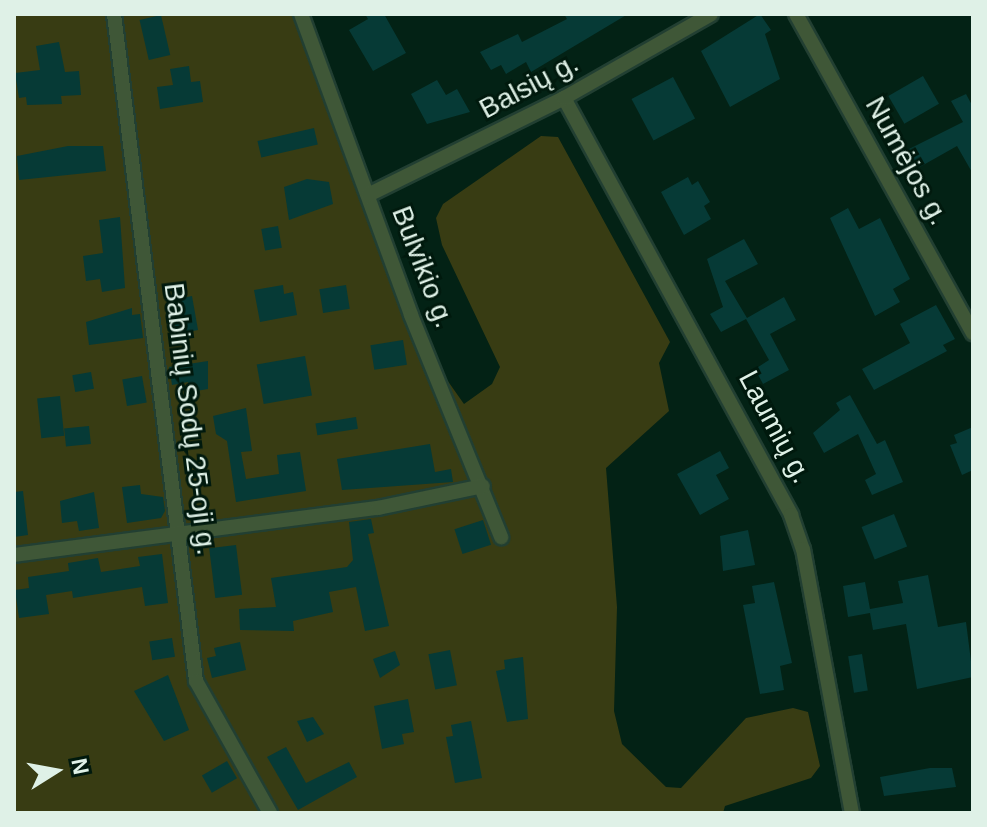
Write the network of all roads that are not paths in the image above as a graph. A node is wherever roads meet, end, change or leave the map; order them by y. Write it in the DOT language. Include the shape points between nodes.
graph roads {
  1 [pos="114,14"];
  2 [pos="301,14"];
  3 [pos="711,14"];
  4 [pos="796,14"];
  5 [pos="564,98"];
  6 [pos="368,195"];
  7 [pos="973,333"];
  8 [pos="483,486"];
  9 [pos="180,537"];
  10 [pos="501,537"];
  11 [pos="14,555"];
  12 [pos="270,813"];
  13 [pos="852,813"];
  1 -- 9 [label="street, Babinių Sodų 25-oji g."];
  2 -- 6 [label="street, Bulvikio g."];
  3 -- 5 [label="street, Balsių g."];
  4 -- 7 [label="street, Numėjos g."];
  5 -- 6 [label="street, Balsių g."];
  5 -- 13 [label="street, Laumių g." via="791,515 803,549"];
  6 -- 8 [label="street, Bulvikio g." via="411,315"];
  8 -- 9 [label="street" via="378,508"];
  8 -- 10 [label="street, Bulvikio g."];
  9 -- 11 [label="street"];
  9 -- 12 [label="street, Babinių Sodų 25-oji g." via="196,681"];
}
